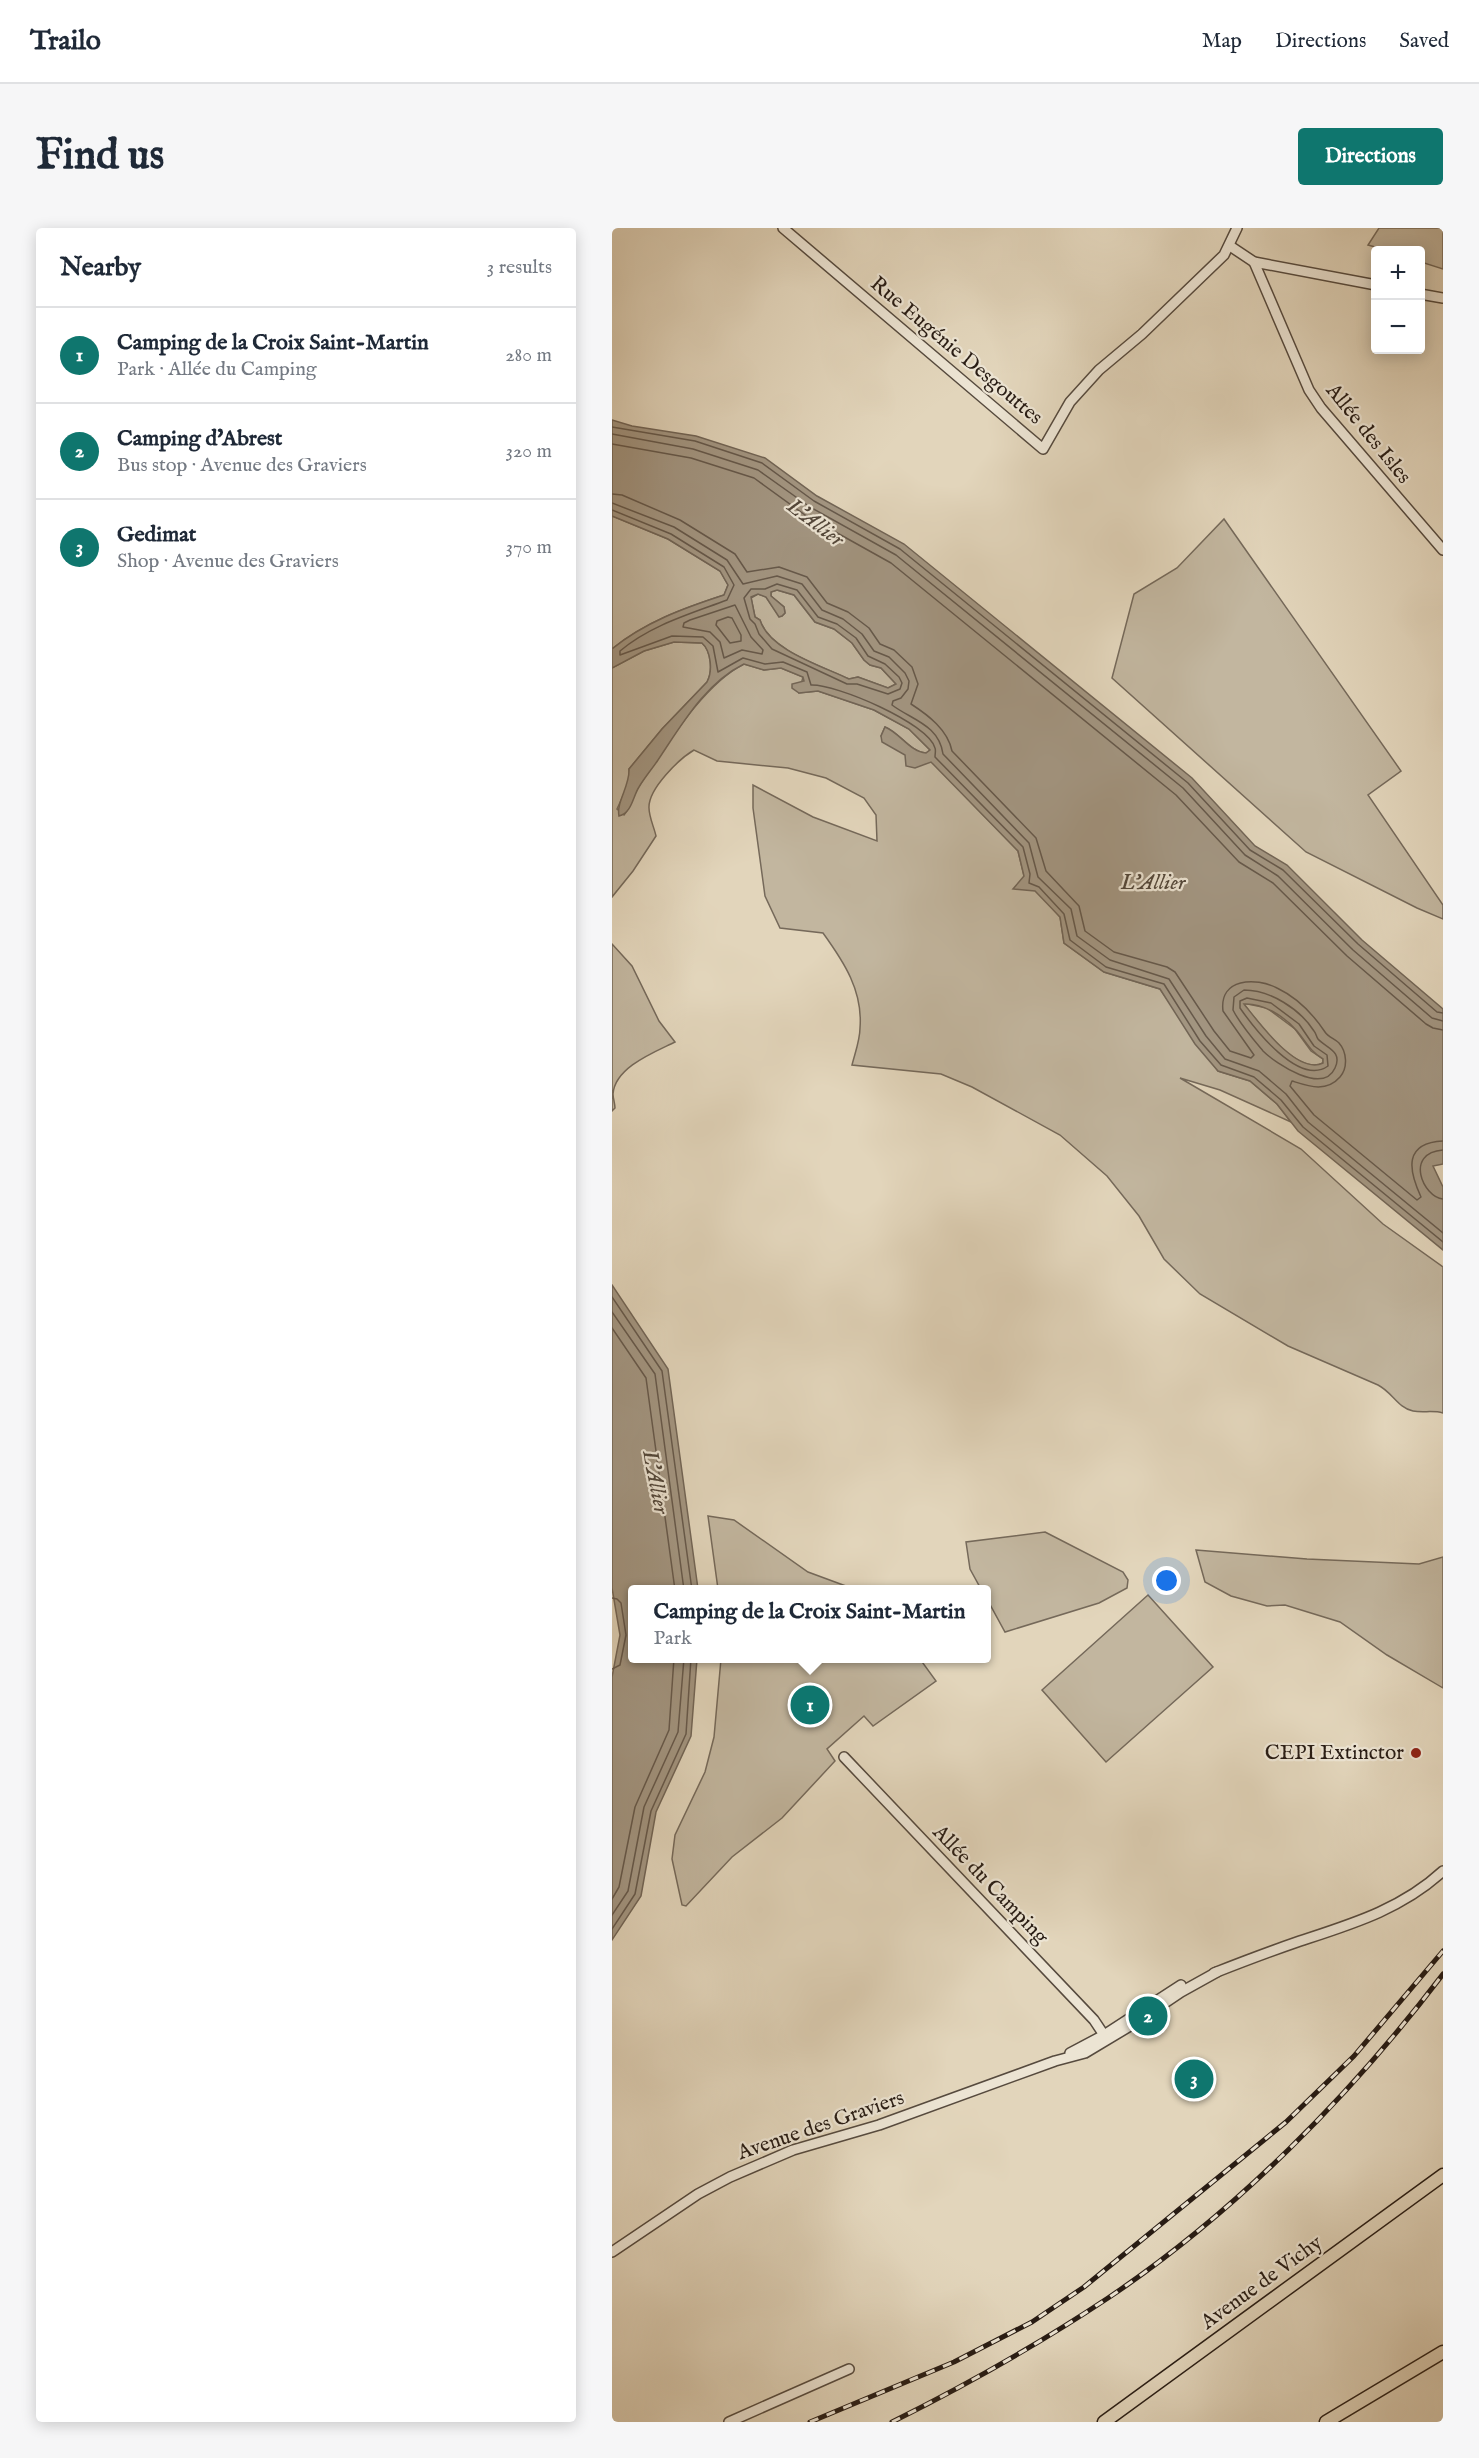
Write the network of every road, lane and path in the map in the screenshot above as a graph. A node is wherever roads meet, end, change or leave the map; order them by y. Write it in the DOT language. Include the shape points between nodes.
graph roads {
  1 [pos="783,228"];
  2 [pos="1237,228"];
  3 [pos="1230,246"];
  4 [pos="1254,262"];
  5 [pos="1371,284"];
  6 [pos="1425,295"];
  7 [pos="1443,298"];
  8 [pos="1443,550"];
  9 [pos="843,1756"];
  10 [pos="1443,1871"];
  11 [pos="1106,2038"];
  12 [pos="1443,2175"];
  13 [pos="612,2252"];
  14 [pos="1443,2352"];
  15 [pos="849,2369"];
  16 [pos="729,2422"];
  17 [pos="1104,2422"];
  18 [pos="1326,2422"];
  1 -- 3 [label="street, Rue Eugénie Desgouttes" via="1042,449 1070,402 1099,370 1142,334"];
  2 -- 3 [label="street, Rue Eugénie Desgouttes"];
  3 -- 4 [label="street"];
  4 -- 5 [label="street"];
  4 -- 8 [label="street, Allée des Isles" via="1321,408"];
  6 -- 7 [label="street"];
  9 -- 11 [label="street, Allée du Camping" via="1094,2020"];
  10 -- 11 [label="street, Avenue des Graviers" via="1416,1893 1374,1916 1217,1972"];
  11 -- 13 [label="street, Avenue des Graviers" via="1085,2053 879,2125 793,2150 730,2177"];
  12 -- 17 [label="main road, Avenue de Vichy"];
  14 -- 18 [label="main road"];
  15 -- 16 [label="street"];
}
